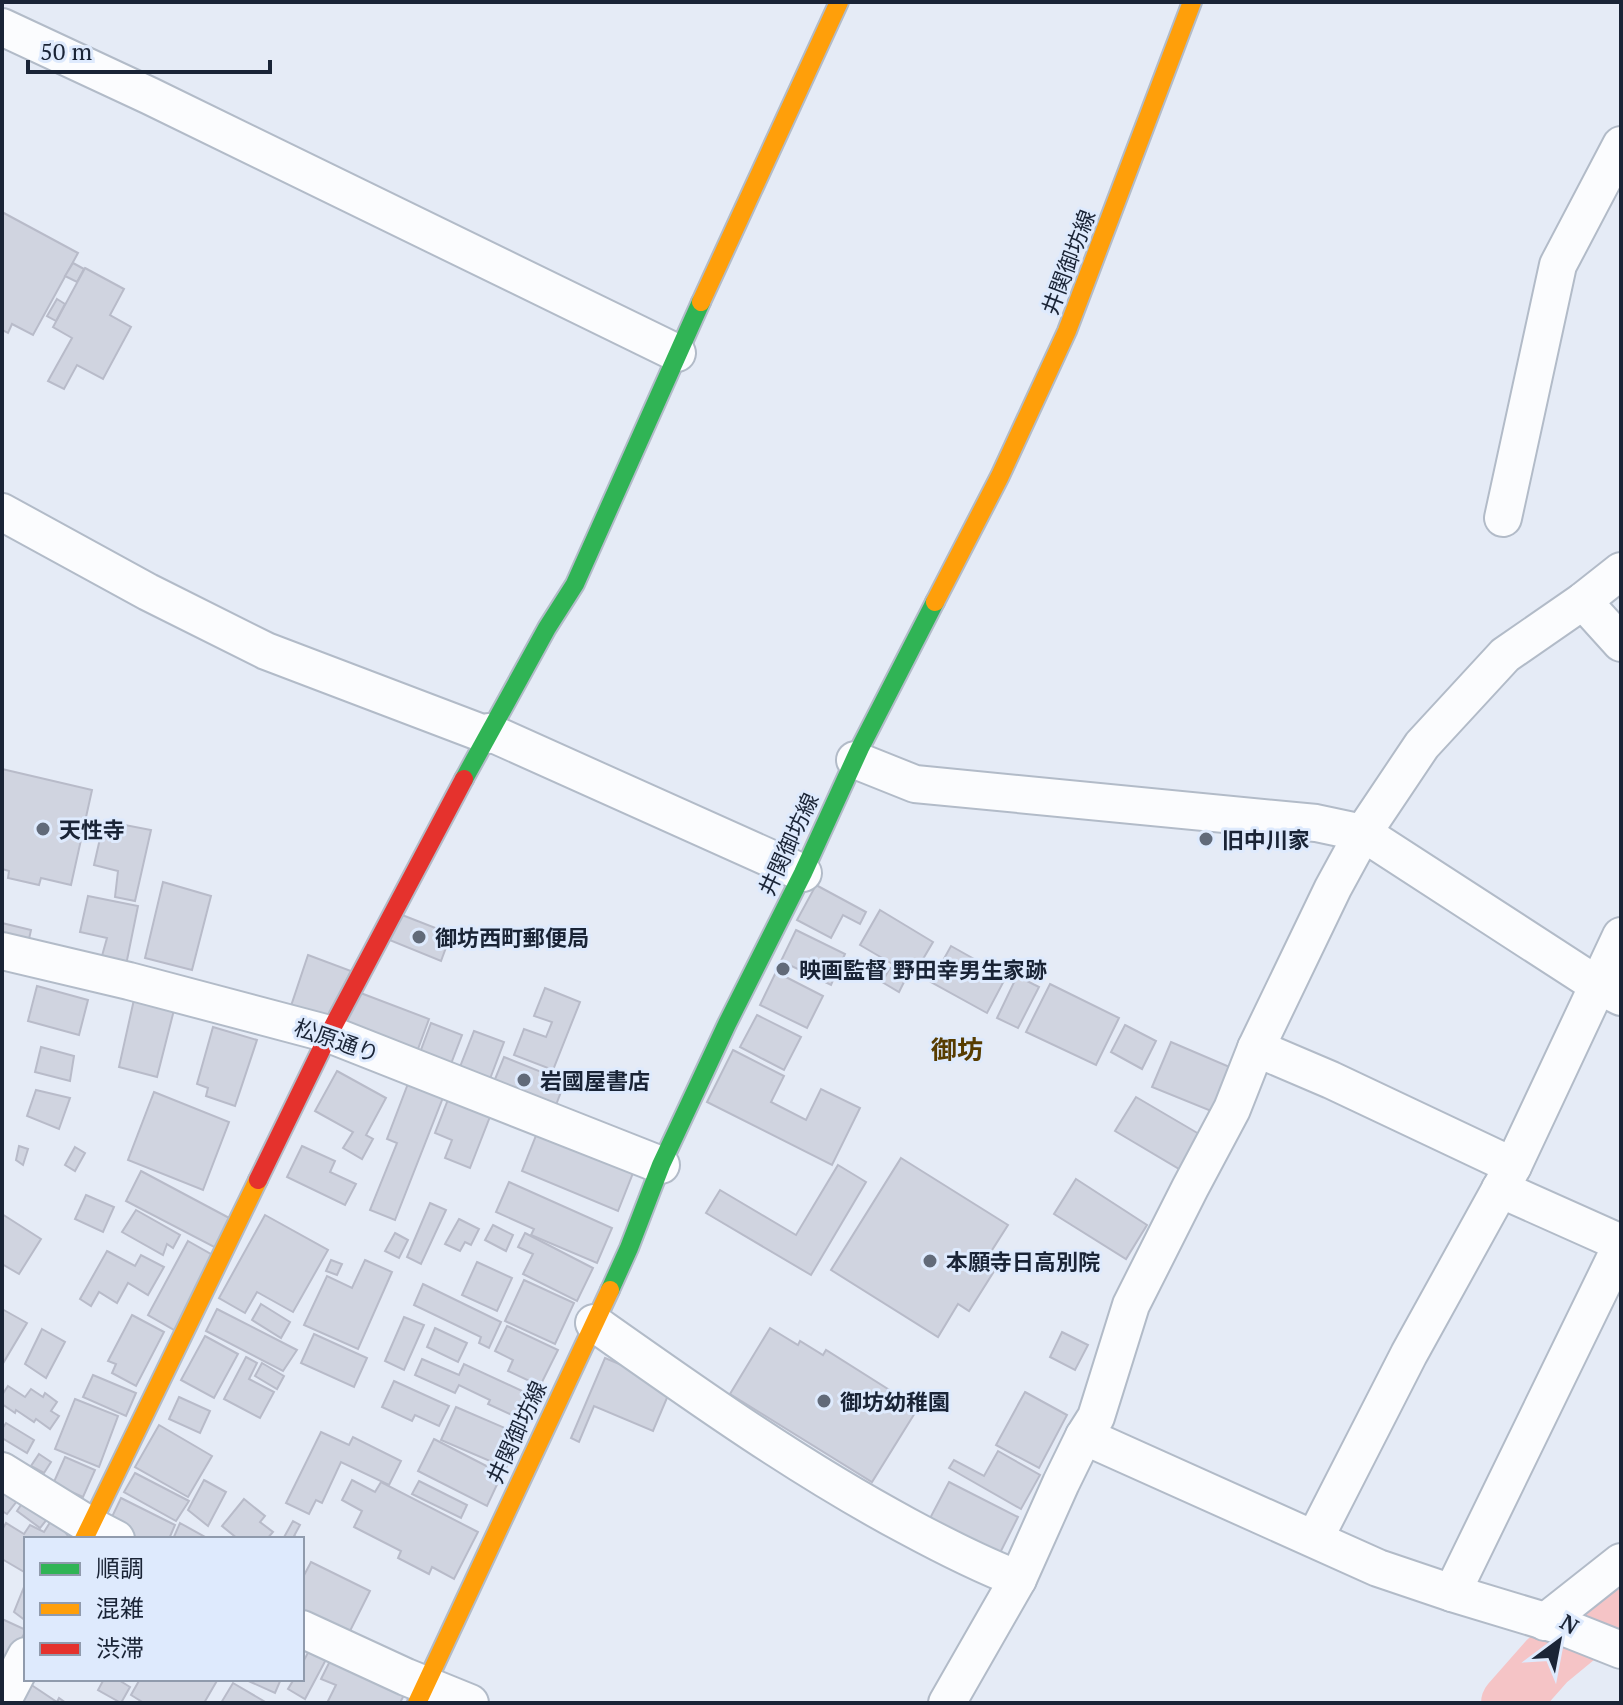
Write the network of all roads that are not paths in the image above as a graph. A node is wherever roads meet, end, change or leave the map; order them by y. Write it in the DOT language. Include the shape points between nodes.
graph roads {
  1 [pos="839,2"];
  2 [pos="1192,2"];
  3 [pos="2,27"];
  4 [pos="1621,145"];
  5 [pos="677,353"];
  6 [pos="2,512"];
  7 [pos="1503,518"];
  8 [pos="1621,571"];
  9 [pos="1583,601"];
  10 [pos="1621,643"];
  11 [pos="488,734"];
  12 [pos="855,760"];
  13 [pos="1363,833"];
  14 [pos="803,873"];
  15 [pos="1621,936"];
  16 [pos="2,951"];
  17 [pos="1610,992"];
  18 [pos="329,1034"];
  19 [pos="1256,1048"];
  20 [pos="661,1165"];
  21 [pos="1506,1178"];
  22 [pos="1621,1244"];
  23 [pos="594,1323"];
  24 [pos="1084,1436"];
  25 [pos="2,1471"];
  26 [pos="97,1535"];
  27 [pos="1315,1538"];
  28 [pos="1621,1562"];
  29 [pos="1018,1579"];
  30 [pos="1452,1593"];
  31 [pos="1551,1624"];
  32 [pos="304,1630"];
  33 [pos="1612,1646"];
  34 [pos="24,1660"];
  35 [pos="421,1693"];
  36 [pos="2,1702"];
  37 [pos="470,1703"];
  38 [pos="947,1703"];
  1 -- 5 [label="main road"];
  2 -- 12 [label="main road, 井関御坊線" via="1067,331 1000,476"];
  3 -- 5 [label="street"];
  4 -- 7 [label="street" via="1558,265"];
  5 -- 11 [label="main road" via="575,584"];
  6 -- 11 [label="street" via="266,651"];
  8 -- 9 [label="street"];
  9 -- 10 [label="street"];
  9 -- 13 [label="street" via="1505,655 1422,745"];
  11 -- 14 [label="street"];
  11 -- 18 [label="main road"];
  12 -- 13 [label="street" via="915,784 1316,823"];
  12 -- 14 [label="main road, 井関御坊線"];
  13 -- 17 [label="street"];
  13 -- 19 [label="street"];
  14 -- 20 [label="main road, 井関御坊線"];
  15 -- 17 [label="street"];
  16 -- 18 [label="street, 松原通り"];
  17 -- 21 [label="street"];
  18 -- 20 [label="street, 松原通り"];
  18 -- 26 [label="main road"];
  19 -- 21 [label="street" via="1331,1080"];
  19 -- 24 [label="street" via="1232,1109 1131,1305 1096,1417"];
  20 -- 23 [label="main road, 井関御坊線"];
  21 -- 22 [label="street"];
  21 -- 27 [label="street"];
  22 -- 30 [label="street"];
  23 -- 29 [label="street" via="856,1499"];
  23 -- 35 [label="main road, 井関御坊線"];
  24 -- 27 [label="street"];
  24 -- 29 [label="street"];
  25 -- 26 [label="street"];
  27 -- 30 [label="street" via="1378,1568"];
  28 -- 31 [label="street"];
  29 -- 38 [label="street"];
  30 -- 31 [label="street"];
  31 -- 33 [label="street"];
  32 -- 35 [label="street" via="406,1677"];
  34 -- 36 [label="street"];
  35 -- 37 [label="street"];
}
